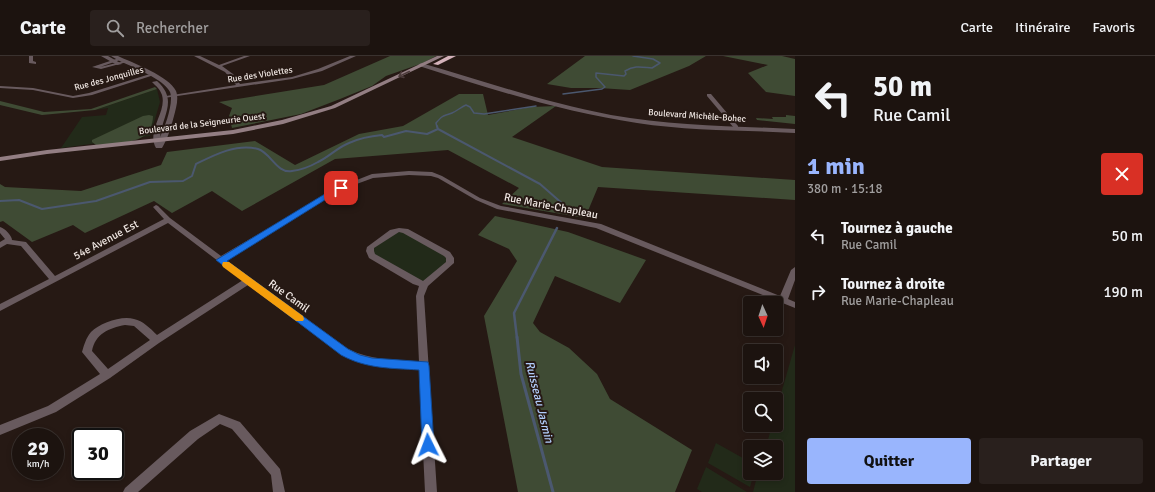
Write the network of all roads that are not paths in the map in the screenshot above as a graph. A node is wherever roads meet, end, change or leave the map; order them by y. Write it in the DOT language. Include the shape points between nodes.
graph roads {
  1 [pos="30,56"];
  2 [pos="104,56"];
  3 [pos="196,56"];
  4 [pos="248,56"];
  5 [pos="354,56"];
  6 [pos="441,56"];
  7 [pos="453,56"];
  8 [pos="118,60"];
  9 [pos="34,63"];
  10 [pos="436,64"];
  11 [pos="421,65"];
  12 [pos="429,65"];
  13 [pos="219,66"];
  14 [pos="148,76"];
  15 [pos="489,80"];
  16 [pos="483,84"];
  17 [pos="239,86"];
  18 [pos="0,87"];
  19 [pos="709,95"];
  20 [pos="174,96"];
  21 [pos="166,98"];
  22 [pos="328,109"];
  23 [pos="334,113"];
  24 [pos="598,113"];
  25 [pos="736,127"];
  26 [pos="795,131"];
  27 [pos="160,142"];
  28 [pos="0,159"];
  29 [pos="0,165"];
  30 [pos="156,208"];
  31 [pos="168,220"];
  32 [pos="0,229"];
  33 [pos="3,244"];
  34 [pos="221,260"];
  35 [pos="795,270"];
  36 [pos="54,280"];
  37 [pos="248,281"];
  38 [pos="424,285"];
  39 [pos="773,296"];
  40 [pos="783,300"];
  41 [pos="795,305"];
  42 [pos="0,308"];
  43 [pos="156,340"];
  44 [pos="424,366"];
  45 [pos="107,375"];
  46 [pos="0,430"];
  47 [pos="130,492"];
  48 [pos="279,492"];
  49 [pos="431,492"];
  1 -- 9 [label="street" via="31,62"];
  2 -- 8 [label="street"];
  3 -- 13 [label="street"];
  4 -- 13 [label="street"];
  5 -- 17 [label="street, Rue des Violettes" via="307,75"];
  6 -- 12 [label="main road, Boulevard de la Seigneurie Ouest"];
  7 -- 10 [label="highway"];
  8 -- 14 [label="street"];
  10 -- 12 [label="main road, Boulevard de la Seigneurie Ouest"];
  10 -- 15 [label="street, Boulevard Michèle-Bohec"];
  11 -- 12 [label="street, Boulevard Michèle-Bohec"];
  11 -- 22 [label="main road, Boulevard de la Seigneurie Ouest, one-way"];
  12 -- 16 [label="street, Boulevard Michèle-Bohec"];
  12 -- 23 [label="main road, Boulevard de la Seigneurie Ouest"];
  13 -- 17 [label="street" via="230,74"];
  14 -- 18 [label="street, Rue des Jonquilles" via="72,97 33,89"];
  14 -- 20 [label="street" via="167,84"];
  14 -- 21 [label="street" via="160,87"];
  15 -- 16 [label="street"];
  15 -- 24 [label="street, Boulevard Michèle-Bohec"];
  16 -- 24 [label="street, Boulevard Michèle-Bohec"];
  17 -- 20 [label="street, Rue des Violettes"];
  19 -- 25 [label="street"];
  20 -- 21 [label="street, Rue des Violettes"];
  20 -- 27 [label="street"];
  21 -- 27 [label="street" via="157,136"];
  22 -- 23 [label="main road"];
  22 -- 27 [label="main road, Boulevard de la Seigneurie Ouest" via="258,128"];
  23 -- 27 [label="main road, Boulevard de la Seigneurie Ouest" via="257,134"];
  24 -- 25 [label="street, Boulevard Michèle-Bohec" via="656,123"];
  25 -- 26 [label="street, Boulevard Michèle-Bohec"];
  27 -- 28 [label="main road, Boulevard de la Seigneurie Ouest"];
  27 -- 29 [label="main road, Boulevard de la Seigneurie Ouest"];
  30 -- 31 [label="street, Rue Camil"];
  31 -- 34 [label="street, Rue Camil"];
  31 -- 36 [label="street, 54e Avenue Est"];
  32 -- 33 [label="street" via="9,239"];
  33 -- 36 [label="street" via="23,244"];
  34 -- 37 [label="street, Rue Camil"];
  34 -- 39 [label="street, Rue Marie-Chapleau" via="341,188 372,176 432,174 500,208 598,226"];
  35 -- 40 [label="street"];
  36 -- 42 [label="street, 54e Avenue Est"];
  37 -- 43 [label="street"];
  37 -- 44 [label="street, Rue Camil" via="345,352 357,358 372,363"];
  38 -- 38 [label="street" via="372,256 371,247 399,230 447,254 450,263"];
  38 -- 44 [label="street" via="420,296"];
  40 -- 41 [label="street, Rue Marie-Chapleau"];
  43 -- 45 [label="street"];
  43 -- 45 [label="street" via="134,322 125,321 95,334 88,344 87,352"];
  44 -- 49 [label="street"];
  45 -- 46 [label="street" via="52,409"];
  47 -- 48 [label="street" via="194,435 219,419 236,426 276,473"];
}
